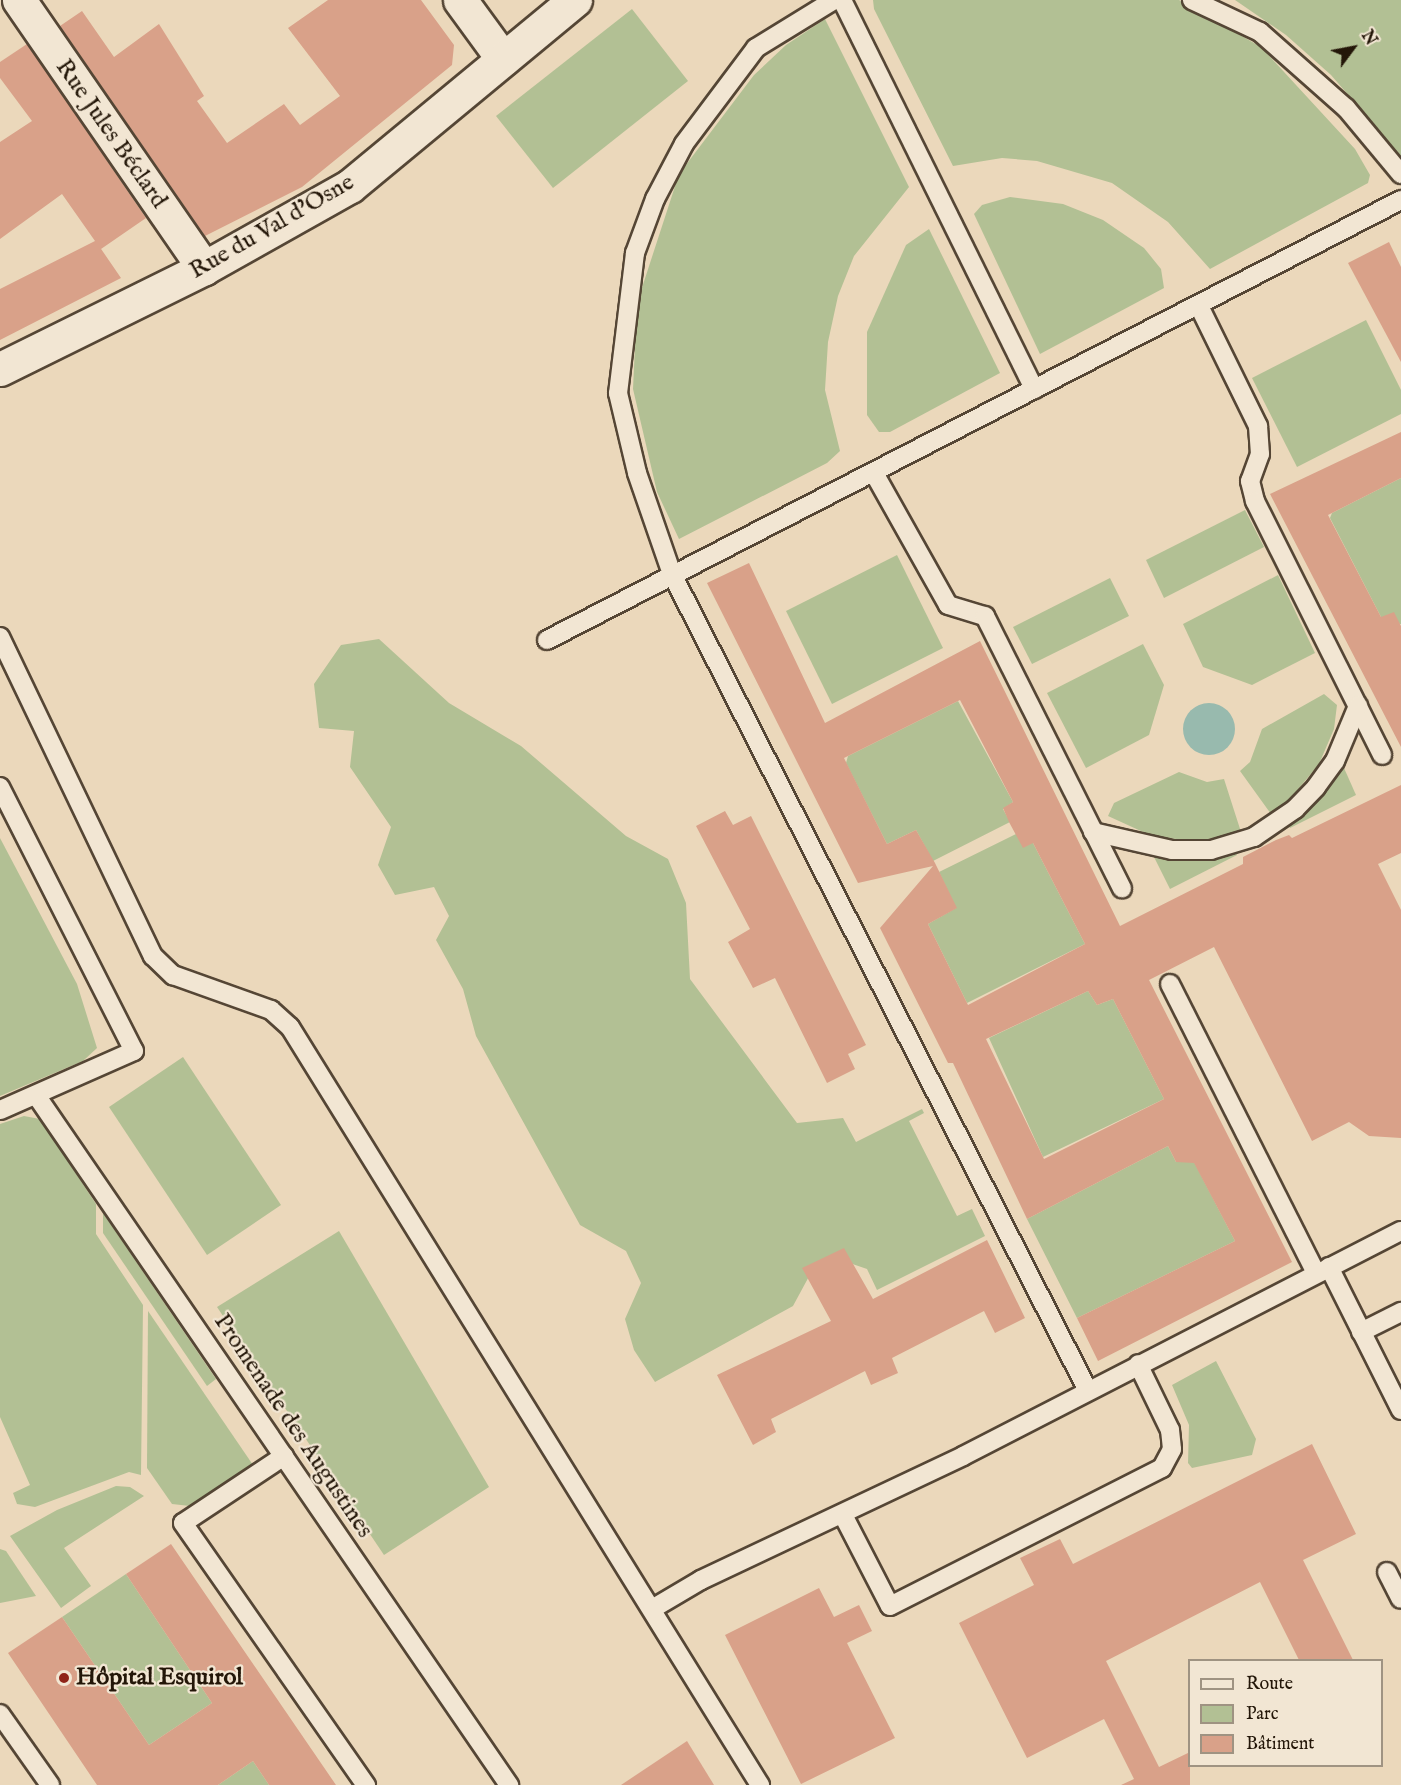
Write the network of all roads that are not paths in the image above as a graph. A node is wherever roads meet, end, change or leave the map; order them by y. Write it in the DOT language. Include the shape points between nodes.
graph roads {
  1 [pos="19,0"];
  2 [pos="460,0"];
  3 [pos="575,0"];
  4 [pos="1191,0"];
  5 [pos="834,2"];
  6 [pos="503,59"];
  7 [pos="1401,174"];
  8 [pos="1401,200"];
  9 [pos="204,268"];
  10 [pos="1199,306"];
  11 [pos="0,369"];
  12 [pos="1035,389"];
  13 [pos="874,473"];
  14 [pos="672,574"];
  15 [pos="0,637"];
  16 [pos="547,640"];
  17 [pos="1358,706"];
  18 [pos="1382,755"];
  19 [pos="0,787"];
  20 [pos="1093,832"];
  21 [pos="1122,888"];
  22 [pos="1170,984"];
  23 [pos="36,1095"];
  24 [pos="0,1110"];
  25 [pos="1401,1231"];
  26 [pos="1323,1270"];
  27 [pos="1401,1312"];
  28 [pos="1361,1332"];
  29 [pos="1138,1364"];
  30 [pos="1087,1389"];
  31 [pos="1401,1410"];
  32 [pos="284,1456"];
  33 [pos="843,1515"];
  34 [pos="1387,1572"];
  35 [pos="1401,1599"];
  36 [pos="652,1610"];
  37 [pos="0,1714"];
  38 [pos="507,1784"];
  39 [pos="50,1785"];
  40 [pos="366,1785"];
  41 [pos="760,1785"];
  1 -- 9 [label="street, Rue Jules Béclard"];
  2 -- 6 [label="street"];
  3 -- 6 [label="street, Rue du Val d'Osne"];
  4 -- 7 [label="lane" via="1260,32 1346,108"];
  5 -- 12 [label="lane"];
  5 -- 14 [label="lane" via="756,48 684,144 655,199 634,253 618,393 637,473"];
  6 -- 9 [label="street, Rue du Val d'Osne" via="350,186"];
  8 -- 10 [label="lane"];
  9 -- 11 [label="street, Rue du Val d'Osne"];
  10 -- 12 [label="lane"];
  10 -- 17 [label="lane" via="1258,426 1260,454 1250,481 1255,501"];
  12 -- 13 [label="lane"];
  13 -- 14 [label="lane"];
  13 -- 20 [label="lane" via="948,605 985,616"];
  14 -- 16 [label="lane"];
  14 -- 30 [label="lane"];
  15 -- 36 [label="lane" via="153,956 173,975 271,1010 290,1027"];
  17 -- 18 [label="lane"];
  17 -- 20 [label="lane" via="1335,761 1316,787 1295,809 1254,837 1211,850 1172,850"];
  19 -- 23 [label="lane" via="134,1051"];
  20 -- 21 [label="lane"];
  22 -- 26 [label="lane"];
  23 -- 24 [label="lane"];
  23 -- 32 [label="lane, Promenade des Augustines"];
  25 -- 26 [label="lane"];
  26 -- 28 [label="lane"];
  26 -- 29 [label="lane"];
  27 -- 28 [label="lane"];
  28 -- 31 [label="lane"];
  29 -- 30 [label="lane"];
  29 -- 33 [label="lane" via="1170,1430 1172,1449 1162,1468 890,1606"];
  30 -- 33 [label="lane"];
  32 -- 38 [label="lane, Promenade des Augustines"];
  32 -- 40 [label="lane" via="183,1523"];
  33 -- 36 [label="lane" via="701,1580"];
  34 -- 35 [label="lane"];
  36 -- 41 [label="lane"];
  37 -- 39 [label="lane"];
}
